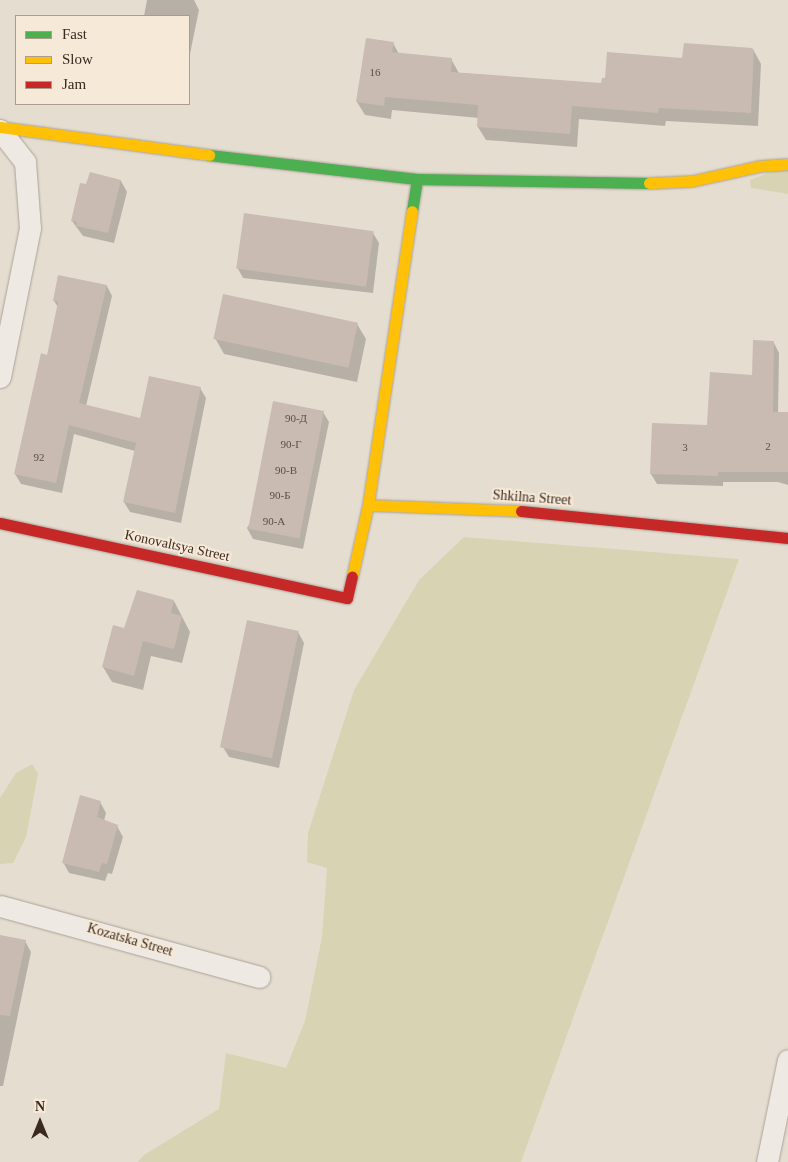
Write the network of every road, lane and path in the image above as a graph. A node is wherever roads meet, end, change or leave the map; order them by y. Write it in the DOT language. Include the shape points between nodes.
graph roads {
  1 [pos="0,128"];
  2 [pos="788,164"];
  3 [pos="417,179"];
  4 [pos="0,377"];
  5 [pos="368,505"];
  6 [pos="0,523"];
  7 [pos="788,538"];
  8 [pos="0,906"];
  9 [pos="259,977"];
  10 [pos="788,1060"];
  11 [pos="784,1096"];
  12 [pos="767,1162"];
  1 -- 3 [label="street"];
  1 -- 4 [label="street" via="25,162 30,228"];
  2 -- 3 [label="street" via="663,183"];
  3 -- 5 [label="street"];
  5 -- 6 [label="street, Konovaltsya Street" via="347,598"];
  5 -- 7 [label="street, Shkilna Street" via="529,510"];
  8 -- 9 [label="street, Kozatska Street"];
  10 -- 11 [label="street"];
  11 -- 12 [label="street"];
}
